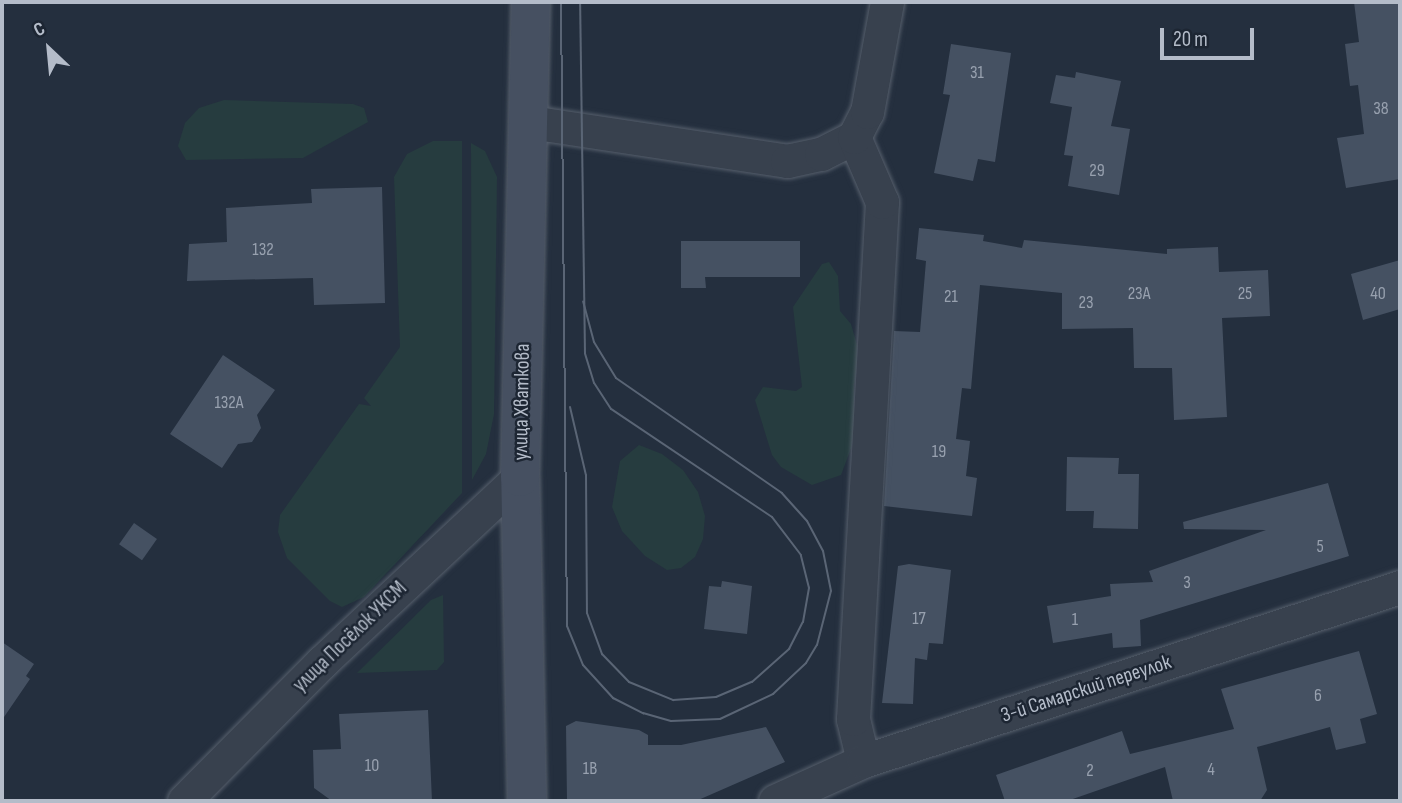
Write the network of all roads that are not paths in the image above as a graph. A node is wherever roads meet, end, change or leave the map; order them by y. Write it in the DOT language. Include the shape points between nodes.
graph roads {
  1 [pos="531,2"];
  2 [pos="887,2"];
  3 [pos="530,122"];
  4 [pos="854,137"];
  5 [pos="520,477"];
  6 [pos="1400,587"];
  7 [pos="863,761"];
  8 [pos="184,801"];
  9 [pos="527,801"];
  10 [pos="775,801"];
  1 -- 3 [label="main road, улица Хваткова"];
  2 -- 4 [label="street" via="867,112"];
  3 -- 4 [label="street" via="787,161 821,154"];
  3 -- 5 [label="main road, улица Хваткова"];
  4 -- 7 [label="street" via="882,202 853,719"];
  5 -- 8 [label="street, улица Посёлок УКСМ" via="322,662"];
  5 -- 9 [label="main road, улица Хваткова"];
  6 -- 7 [label="street, 3-й Самарский переулок"];
  7 -- 10 [label="street, 3-й Самарский переулок"];
}
